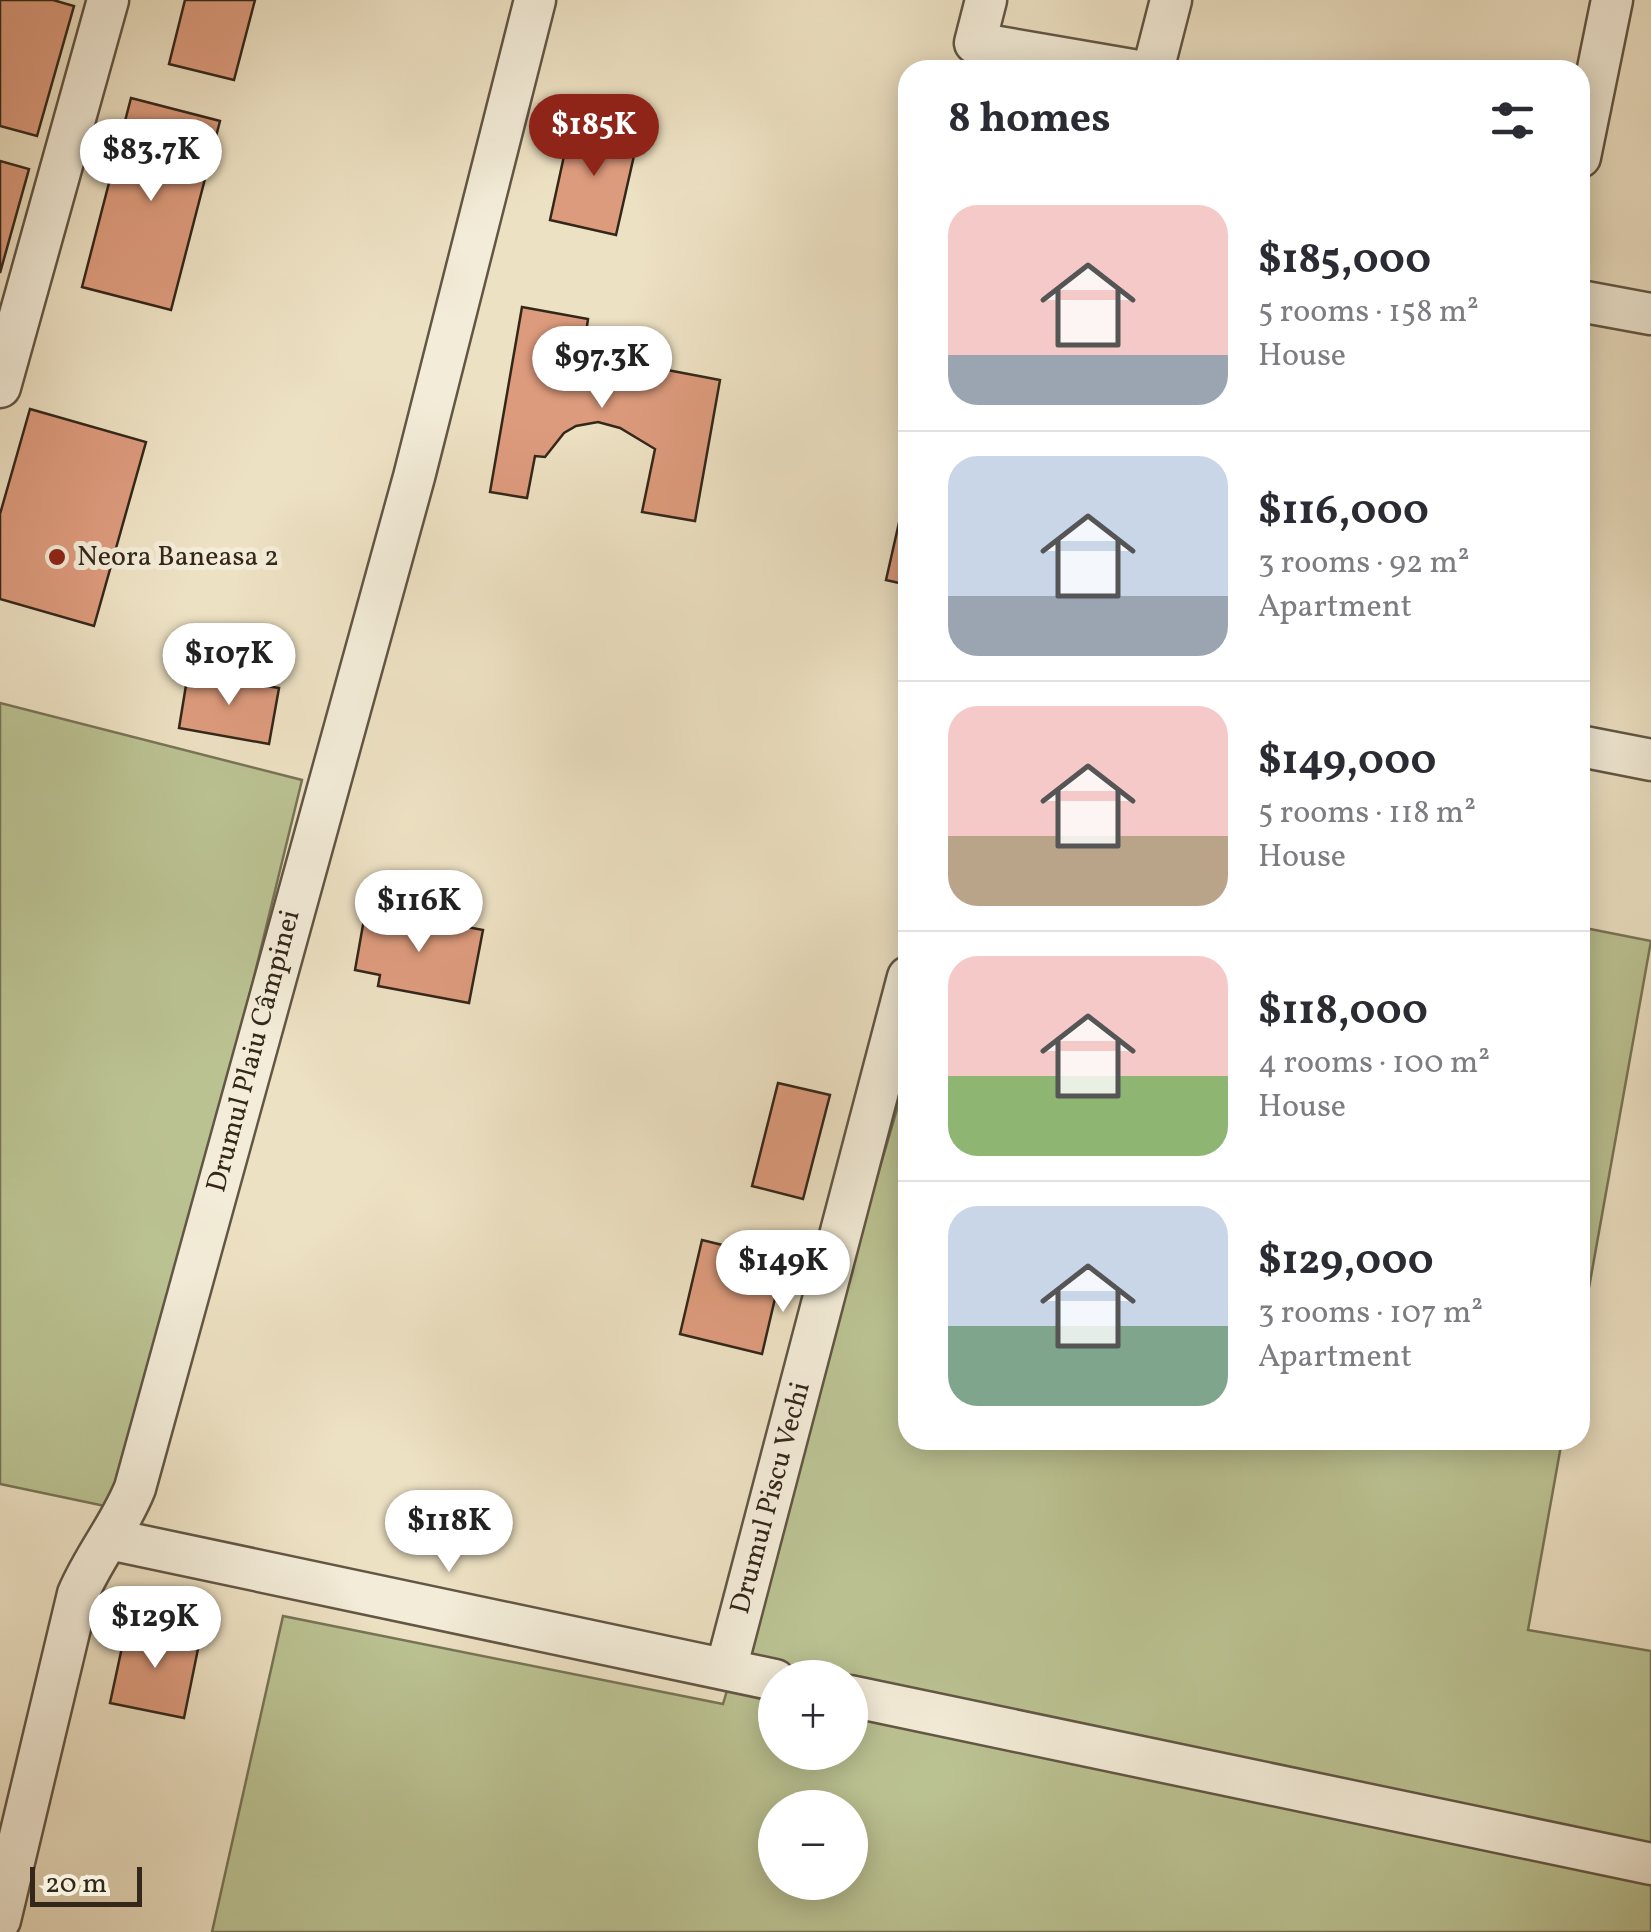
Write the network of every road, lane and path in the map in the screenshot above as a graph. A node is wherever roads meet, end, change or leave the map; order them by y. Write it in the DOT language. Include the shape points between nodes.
graph roads {
  1 [pos="108,0"];
  2 [pos="535,0"];
  3 [pos="986,0"];
  4 [pos="1171,0"];
  5 [pos="1612,0"];
  6 [pos="972,57"];
  7 [pos="1009,60"];
  8 [pos="1156,60"];
  9 [pos="1590,108"];
  10 [pos="1590,303"];
  11 [pos="1651,314"];
  12 [pos="0,387"];
  13 [pos="1590,748"];
  14 [pos="1651,760"];
  15 [pos="898,1015"];
  16 [pos="110,1539"];
  17 [pos="726,1670"];
  18 [pos="758,1677"];
  19 [pos="868,1700"];
  20 [pos="1651,1864"];
  21 [pos="0,1920"];
  1 -- 12 [label="street"];
  2 -- 16 [label="street, Drumul Plaiu Câmpinei" via="404,515 134,1488"];
  3 -- 6 [label="street"];
  4 -- 8 [label="street"];
  5 -- 9 [label="street"];
  6 -- 7 [label="street"];
  10 -- 11 [label="street"];
  13 -- 14 [label="street"];
  15 -- 17 [label="street, Drumul Piscu Vechi"];
  16 -- 17 [label="street"];
  16 -- 21 [label="street, Drumul Plaiu Câmpinei" via="78,1594"];
  17 -- 18 [label="street"];
  19 -- 20 [label="street"];
}
